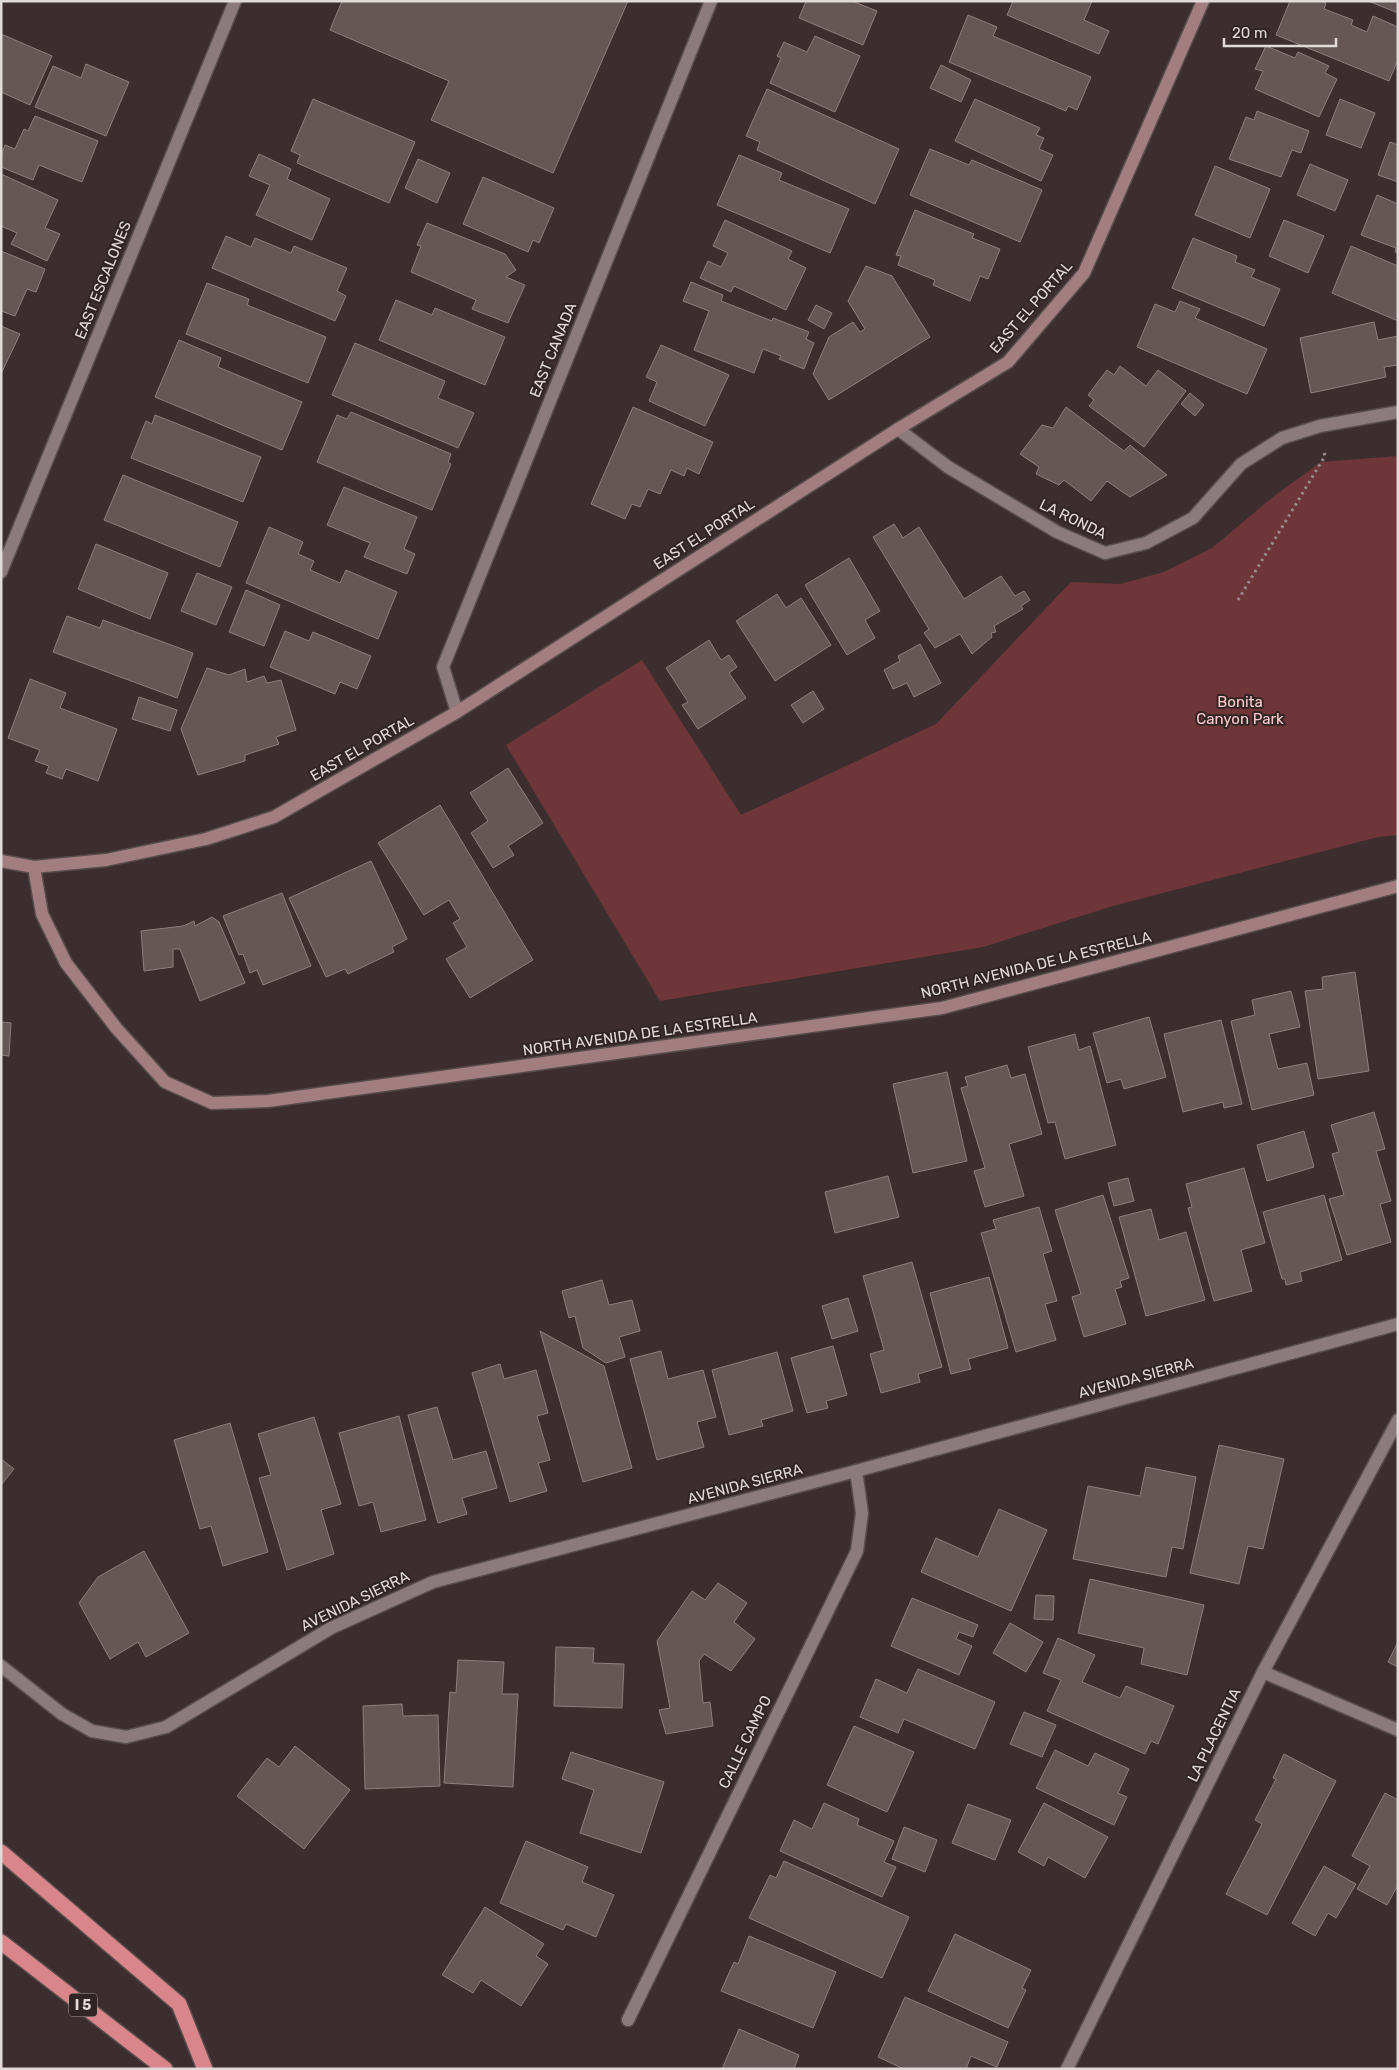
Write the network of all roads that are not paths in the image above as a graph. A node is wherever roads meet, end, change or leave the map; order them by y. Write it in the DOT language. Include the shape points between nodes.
graph roads {
  1 [pos="235,1"];
  2 [pos="711,1"];
  3 [pos="1203,1"];
  4 [pos="1398,412"];
  5 [pos="898,429"];
  6 [pos="1,572"];
  7 [pos="457,712"];
  8 [pos="1,861"];
  9 [pos="34,867"];
  10 [pos="1398,886"];
  11 [pos="1398,1324"];
  12 [pos="1398,1420"];
  13 [pos="856,1471"];
  14 [pos="1,1666"];
  15 [pos="1263,1672"];
  16 [pos="1398,1730"];
  17 [pos="1,1852"];
  18 [pos="1,1942"];
  19 [pos="628,2020"];
  20 [pos="164,2069"];
  21 [pos="205,2069"];
  22 [pos="1067,2069"];
  1 -- 6 [label="street, EAST ESCALONES"];
  2 -- 7 [label="street, EAST CANADA" via="443,667"];
  3 -- 5 [label="street, EAST EL PORTAL" via="1084,273 1008,362"];
  4 -- 5 [label="street, LA RONDA" via="1320,426 1282,438 1241,464 1193,518 1146,543 1105,553 1057,532 948,467"];
  5 -- 7 [label="street, EAST EL PORTAL"];
  7 -- 9 [label="street, EAST EL PORTAL" via="274,818 206,839 106,860"];
  8 -- 9 [label="street"];
  9 -- 10 [label="street, NORTH AVENIDA DE LA ESTRELLA" via="42,914 66,963 117,1029 165,1082 212,1103 268,1101 942,1008"];
  11 -- 13 [label="street, AVENIDA SIERRA"];
  12 -- 15 [label="street, LA PLACENTIA"];
  13 -- 14 [label="street, AVENIDA SIERRA" via="433,1582 331,1628 166,1727 126,1737 92,1731 62,1714"];
  13 -- 19 [label="street, CALLE CAMPO" via="862,1513 857,1551"];
  15 -- 16 [label="street"];
  15 -- 22 [label="street, LA PLACENTIA"];
  17 -- 21 [label="highway" via="178,2004"];
  18 -- 20 [label="highway, I 5"];
}
